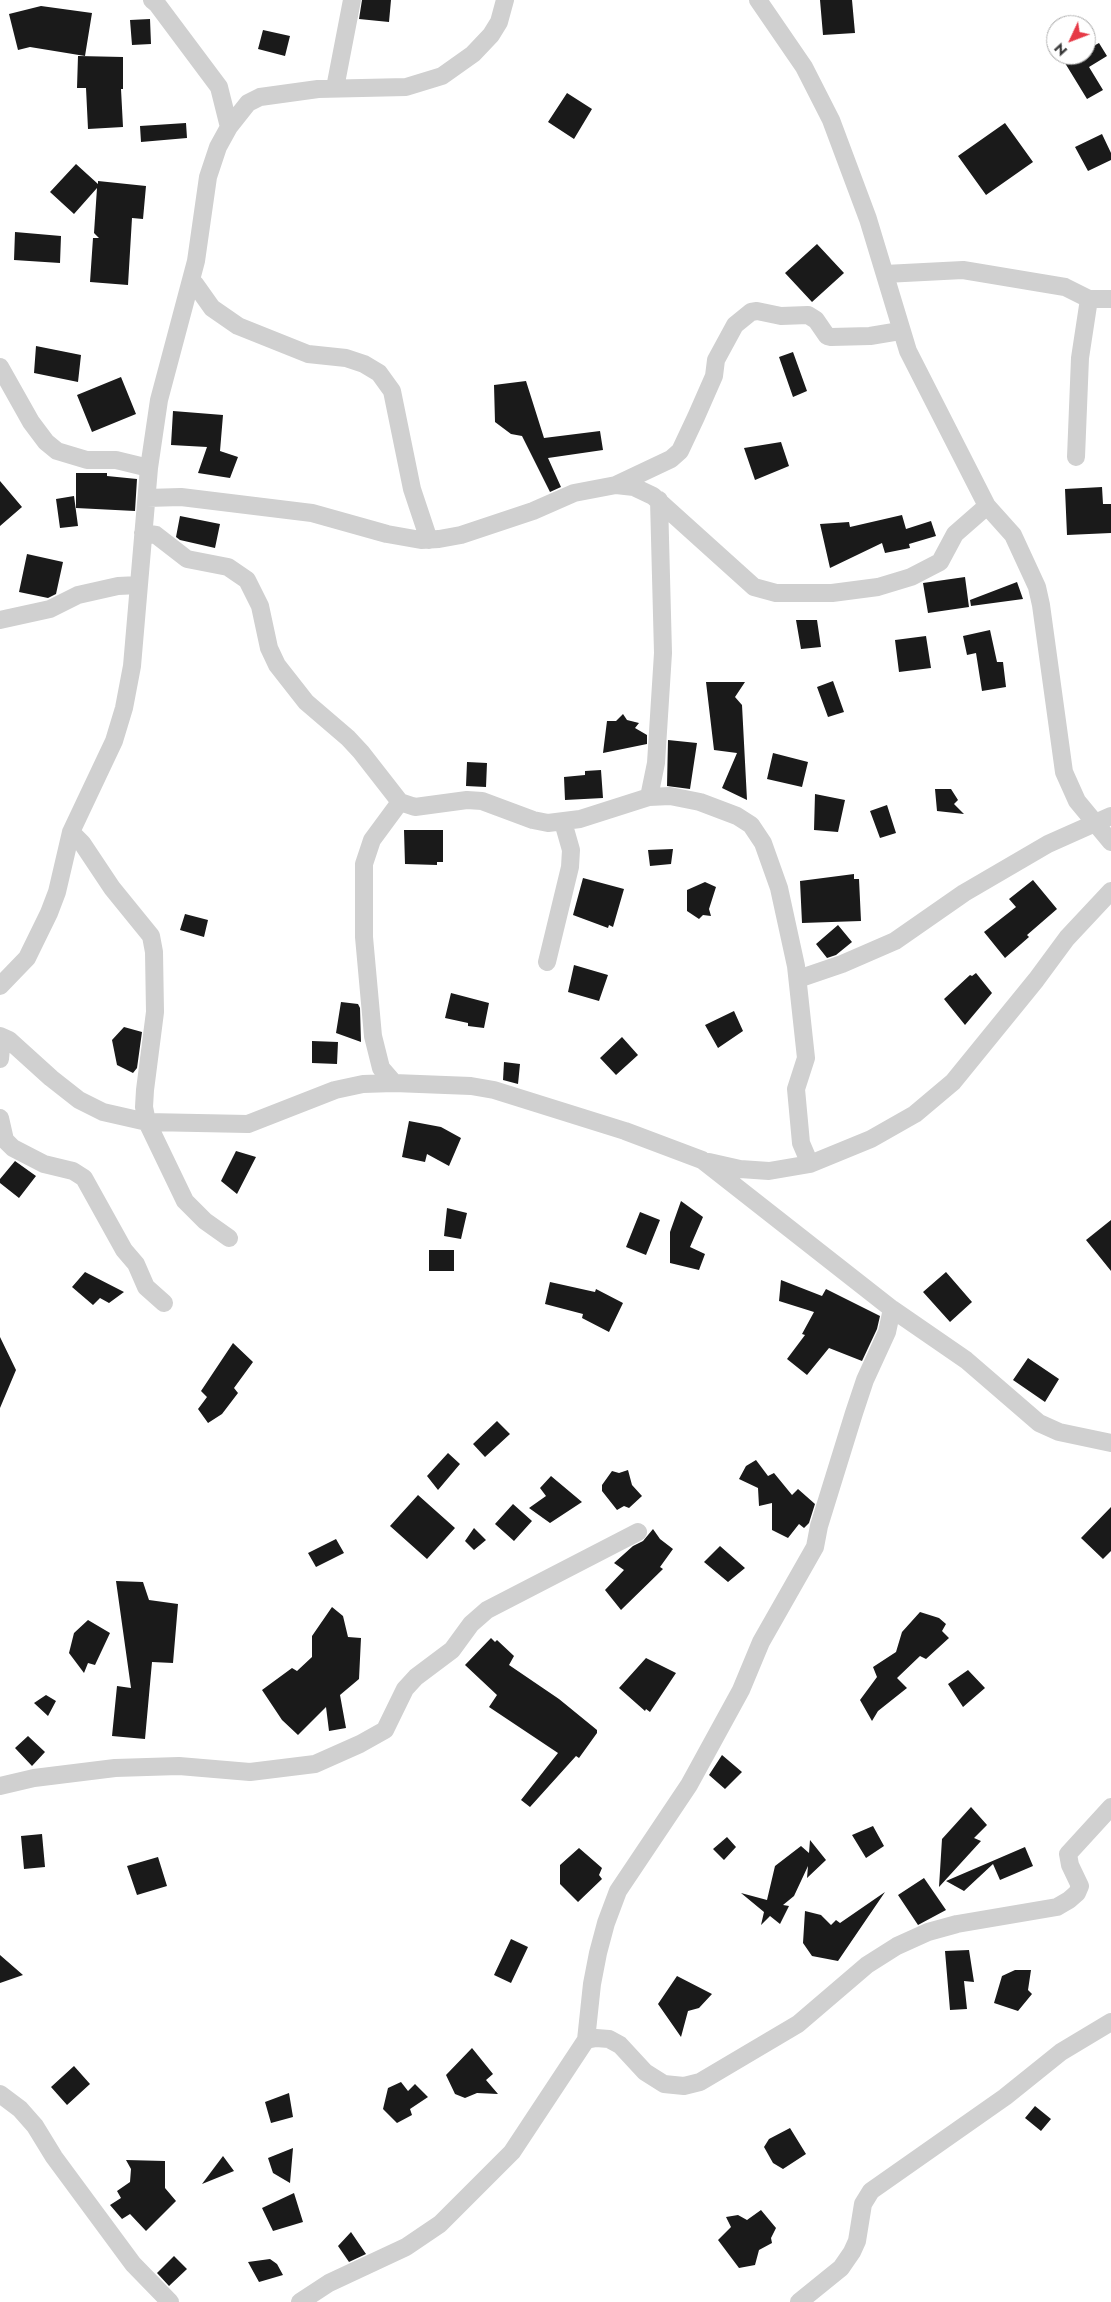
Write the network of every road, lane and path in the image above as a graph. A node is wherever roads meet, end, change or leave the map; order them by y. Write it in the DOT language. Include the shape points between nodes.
graph roads {
  1 [pos="352,0"];
  2 [pos="505,0"];
  3 [pos="758,0"];
  4 [pos="156,1"];
  5 [pos="335,88"];
  6 [pos="228,127"];
  7 [pos="885,274"];
  8 [pos="190,285"];
  9 [pos="1089,298"];
  10 [pos="1111,299"];
  11 [pos="900,331"];
  12 [pos="0,367"];
  13 [pos="1076,457"];
  14 [pos="150,468"];
  15 [pos="616,485"];
  16 [pos="147,498"];
  17 [pos="659,500"];
  18 [pos="987,506"];
  19 [pos="144,534"];
  20 [pos="429,540"];
  21 [pos="139,585"];
  22 [pos="0,620"];
  23 [pos="649,797"];
  24 [pos="400,802"];
  25 [pos="1103,820"];
  26 [pos="563,822"];
  27 [pos="70,832"];
  28 [pos="1111,842"];
  29 [pos="1111,891"];
  30 [pos="547,962"];
  31 [pos="798,979"];
  32 [pos="0,986"];
  33 [pos="1,1036"];
  34 [pos="0,1059"];
  35 [pos="394,1083"];
  36 [pos="0,1118"];
  37 [pos="147,1122"];
  38 [pos="702,1160"];
  39 [pos="810,1164"];
  40 [pos="229,1238"];
  41 [pos="164,1303"];
  42 [pos="892,1309"];
  43 [pos="1111,1442"];
  44 [pos="638,1532"];
  45 [pos="0,1786"];
  46 [pos="1111,1807"];
  47 [pos="1111,2022"];
  48 [pos="586,2040"];
  49 [pos="0,2094"];
  50 [pos="170,2302"];
  51 [pos="300,2302"];
  52 [pos="799,2302"];
  1 -- 5 [label="street"];
  2 -- 5 [label="street" via="500,22 490,35 473,54 442,76 406,87"];
  3 -- 7 [label="street" via="804,68 831,120"];
  4 -- 6 [label="street" via="219,87"];
  5 -- 6 [label="street" via="260,97 248,103"];
  6 -- 8 [label="street" via="208,177"];
  7 -- 9 [label="street" via="963,270 1064,287"];
  7 -- 11 [label="street"];
  8 -- 14 [label="street" via="161,389"];
  8 -- 20 [label="street" via="195,284 212,308 238,326 308,354 346,358 379,373 392,391 412,489"];
  9 -- 10 [label="street"];
  9 -- 13 [label="street" via="1080,358"];
  11 -- 15 [label="street" via="831,338 808,315 750,312 735,325 716,360 714,376 680,451 671,459"];
  11 -- 18 [label="street"];
  12 -- 14 [label="street" via="31,422 57,451 87,460 116,460"];
  14 -- 16 [label="street"];
  15 -- 17 [label="street" via="634,487"];
  15 -- 20 [label="street" via="574,493 486,528"];
  16 -- 19 [label="street"];
  16 -- 20 [label="street" via="181,497 289,509 408,538"];
  17 -- 18 [label="street" via="754,587 776,593 832,594 878,587 911,577 940,562 956,534"];
  17 -- 23 [label="street" via="663,653 656,763"];
  18 -- 25 [label="street" via="1013,535 1037,587 1064,772 1076,801"];
  19 -- 21 [label="street"];
  19 -- 24 [label="street" via="156,534 187,559 228,568 248,580 260,606 269,648 277,665 306,702 348,738"];
  21 -- 22 [label="street" via="78,595 50,609"];
  21 -- 27 [label="street" via="132,666 124,708 114,741"];
  23 -- 26 [label="street"];
  23 -- 31 [label="street" via="670,796 700,802 737,816 758,832 780,888"];
  24 -- 26 [label="street" via="415,807 482,801 533,820"];
  24 -- 35 [label="street" via="372,840 364,864 364,937 373,1036 381,1068"];
  25 -- 28 [label="street"];
  25 -- 31 [label="street" via="1048,844 964,893 895,941"];
  26 -- 30 [label="street" via="571,850 570,867"];
  27 -- 32 [label="street" via="49,913 24,962"];
  27 -- 37 [label="street" via="82,843 112,888 151,936 155,1012 145,1090"];
  29 -- 39 [label="street" via="1067,938 954,1082 915,1114 870,1139"];
  31 -- 39 [label="street" via="806,1058 796,1089 801,1143"];
  33 -- 34 [label="street"];
  33 -- 37 [label="street" via="79,1100 103,1112"];
  35 -- 37 [label="street" via="363,1084 335,1090 248,1124"];
  35 -- 38 [label="street" via="471,1086 514,1095"];
  36 -- 41 [label="street" via="5,1140 13,1148 44,1164 73,1171 84,1178 124,1250 136,1264 146,1287"];
  37 -- 40 [label="street" via="185,1201"];
  38 -- 39 [label="street" via="768,1172"];
  38 -- 42 [label="street"];
  42 -- 43 [label="street" via="966,1360 1039,1423 1058,1432"];
  42 -- 48 [label="street" via="887,1332 854,1413 815,1547 761,1642 741,1690 693,1777 618,1891 598,1953"];
  44 -- 45 [label="street" via="487,1610 471,1624 452,1650 405,1689 385,1730 316,1764 250,1772 179,1766 115,1768 34,1778"];
  46 -- 48 [label="street" via="1068,1854 1080,1886 1077,1894 1069,1900 1057,1906 956,1924 898,1946 867,1965 798,2024 700,2082 684,2086 664,2084 646,2072 620,2045 609,2039"];
  47 -- 52 [label="street" via="1061,2052 1005,2097 871,2191 863,2204 852,2252 841,2268"];
  48 -- 51 [label="street" via="512,2152 440,2224 406,2247 329,2283"];
  49 -- 50 [label="street" via="35,2126 54,2158 132,2264"];
}
